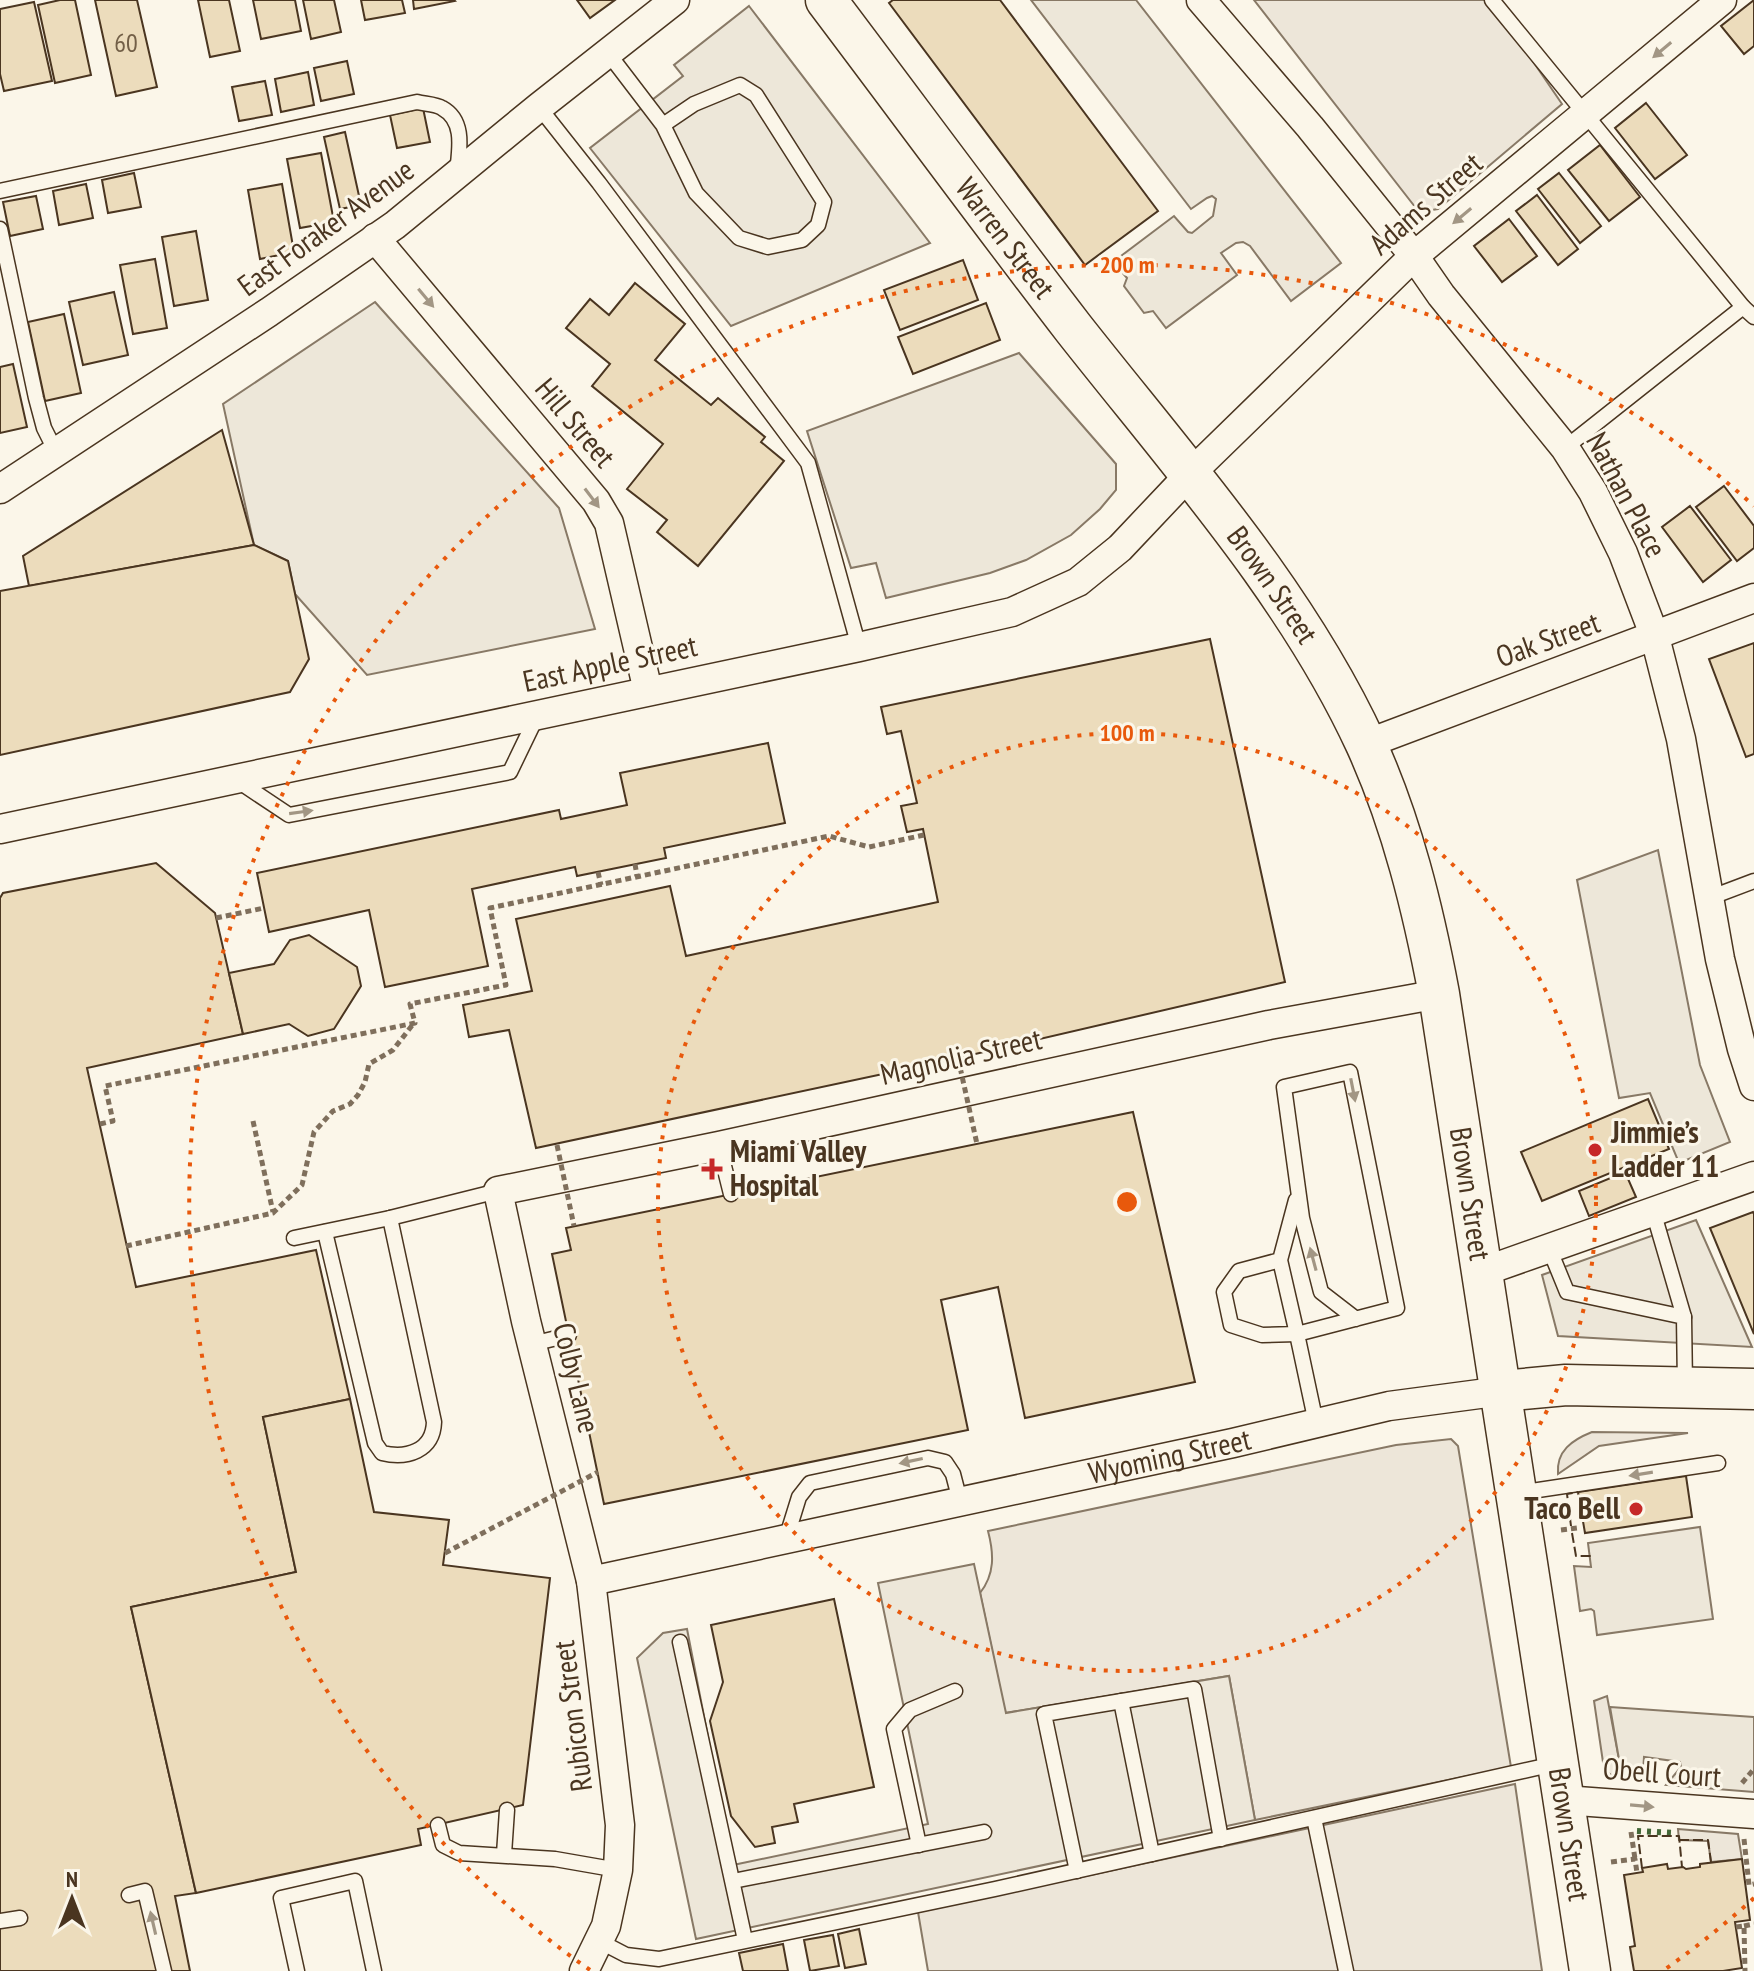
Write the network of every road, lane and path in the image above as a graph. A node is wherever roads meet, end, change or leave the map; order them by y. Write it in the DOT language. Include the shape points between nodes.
graph roads {
  1 [pos="675,0"];
  2 [pos="826,0"];
  3 [pos="1201,0"];
  4 [pos="1492,0"];
  5 [pos="1722,0"];
  6 [pos="608,53"];
  7 [pos="539,107"];
  8 [pos="1586,113"];
  9 [pos="663,125"];
  10 [pos="457,174"];
  11 [pos="0,191"];
  12 [pos="0,229"];
  13 [pos="375,238"];
  14 [pos="1414,256"];
  15 [pos="1749,312"];
  16 [pos="1565,448"];
  17 [pos="56,452"];
  18 [pos="1189,475"];
  19 [pos="0,489"];
  20 [pos="1754,598"];
  21 [pos="1655,637"];
  22 [pos="859,647"];
  23 [pos="648,691"];
  24 [pos="539,714"];
  25 [pos="1366,744"];
  26 [pos="234,778"];
  27 [pos="0,829"];
  28 [pos="924,835"];
  29 [pos="635,864"];
  30 [pos="598,872"];
  31 [pos="637,876"];
  32 [pos="1754,881"];
  33 [pos="601,885"];
  34 [pos="1709,898"];
  35 [pos="264,908"];
  36 [pos="216,918"];
  37 [pos="1439,994"];
  38 [pos="415,1023"];
  39 [pos="958,1058"];
  40 [pos="1754,1086"];
  41 [pos="253,1121"];
  42 [pos="100,1124"];
  43 [pos="977,1144"];
  44 [pos="557,1145"];
  45 [pos="719,1146"];
  46 [pos="1754,1176"];
  47 [pos="498,1191"];
  48 [pos="1298,1191"];
  49 [pos="731,1194"];
  50 [pos="1653,1211"];
  51 [pos="273,1213"];
  52 [pos="390,1218"];
  53 [pos="574,1226"];
  54 [pos="325,1232"];
  55 [pos="294,1238"];
  56 [pos="126,1246"];
  57 [pos="1549,1248"];
  58 [pos="1280,1260"];
  59 [pos="1482,1272"];
  60 [pos="1684,1317"];
  61 [pos="1356,1319"];
  62 [pos="1297,1334"];
  63 [pos="569,1335"];
  64 [pos="532,1344"];
  65 [pos="1685,1386"];
  66 [pos="1754,1389"];
  67 [pos="1502,1391"];
  68 [pos="1316,1423"];
  69 [pos="1718,1463"];
  70 [pos="598,1472"];
  71 [pos="1518,1493"];
  72 [pos="960,1501"];
  73 [pos="1577,1528"];
  74 [pos="1561,1530"];
  75 [pos="786,1539"];
  76 [pos="445,1553"];
  77 [pos="591,1581"];
  78 [pos="680,1642"];
  79 [pos="955,1691"];
  80 [pos="1121,1701"];
  81 [pos="1754,1769"];
  82 [pos="1561,1782"];
  83 [pos="1737,1791"];
  84 [pos="507,1810"];
  85 [pos="1314,1818"];
  86 [pos="1748,1823"];
  87 [pos="438,1825"];
  88 [pos="1631,1826"];
  89 [pos="984,1832"];
  90 [pos="1221,1839"];
  91 [pos="919,1845"];
  92 [pos="504,1854"];
  93 [pos="1152,1854"];
  94 [pos="618,1857"];
  95 [pos="1635,1859"];
  96 [pos="1611,1862"];
  97 [pos="1077,1871"];
  98 [pos="1637,1873"];
  99 [pos="733,1881"];
  100 [pos="1754,1884"];
  101 [pos="129,1895"];
  102 [pos="20,1918"];
  103 [pos="0,1921"];
  104 [pos="1754,1924"];
  105 [pos="1744,1926"];
  106 [pos="1736,1927"];
  107 [pos="745,1940"];
  108 [pos="599,1941"];
  109 [pos="164,1971"];
  110 [pos="297,1971"];
  111 [pos="374,1971"];
  112 [pos="584,1971"];
  113 [pos="1346,1971"];
  114 [pos="1590,1971"];
  115 [pos="1745,1971"];
  1 -- 6 [label="street, East Foraker Avenue"];
  2 -- 18 [label="street, Warren Street"];
  3 -- 14 [label="street, Nathan Place"];
  4 -- 8 [label="lane"];
  5 -- 8 [label="street, Adams Street, one-way"];
  6 -- 7 [label="street, East Foraker Avenue"];
  6 -- 9 [label="lane"];
  7 -- 10 [label="street, East Foraker Avenue"];
  7 -- 22 [label="lane" via="808,463"];
  8 -- 14 [label="street, Adams Street, one-way"];
  8 -- 15 [label="lane"];
  9 -- 9 [label="lane" via="696,193 739,238 768,247 802,240 818,225 824,202 756,95 740,85 694,104"];
  10 -- 11 [label="lane" via="460,135 455,120 442,107 417,102"];
  10 -- 13 [label="street, East Foraker Avenue"];
  12 -- 17 [label="lane" via="36,398"];
  13 -- 17 [label="street, East Foraker Avenue"];
  13 -- 23 [label="street, Hill Street, one-way" via="596,501 609,523"];
  14 -- 16 [label="street, Nathan Place"];
  14 -- 18 [label="street, Adams Street"];
  15 -- 16 [label="lane"];
  16 -- 21 [label="street, Nathan Place" via="1623,553"];
  17 -- 19 [label="street, East Foraker Avenue"];
  18 -- 22 [label="street, East Apple Street" via="1120,548 1078,582 1012,612"];
  18 -- 25 [label="street, Brown Street" via="1310,641"];
  20 -- 21 [label="street, Oak Street"];
  21 -- 25 [label="street, Oak Street"];
  21 -- 34 [label="street, Nathan Place" via="1681,739"];
  22 -- 23 [label="street, East Apple Street"];
  23 -- 24 [label="street, East Apple Street"];
  24 -- 26 [label="street, East Apple Street"];
  26 -- 24 [label="lane, one-way" via="289,815 510,772"];
  25 -- 37 [label="street, Brown Street" via="1404,846"];
  26 -- 27 [label="street, East Apple Street"];
  28 -- 31 [label="path" via="869,847 829,836"];
  29 -- 31 [label="path"];
  30 -- 33 [label="path"];
  31 -- 33 [label="path"];
  32 -- 34 [label="lane"];
  33 -- 38 [label="path" via="490,908 506,985 410,1004"];
  34 -- 40 [label="street, Nathan Place"];
  35 -- 36 [label="path"];
  37 -- 45 [label="street, Magnolia Street" via="1238,1031"];
  37 -- 59 [label="street, Brown Street"];
  38 -- 42 [label="path" via="105,1086 113,1121"];
  38 -- 51 [label="path" via="393,1050 369,1064 365,1082 350,1104 333,1111 314,1132 302,1185"];
  39 -- 43 [label="path, bridge"];
  41 -- 51 [label="path"];
  44 -- 53 [label="path, bridge"];
  45 -- 47 [label="street, Magnolia Street"];
  45 -- 49 [label="lane"];
  46 -- 50 [label="street"];
  47 -- 52 [label="lane"];
  47 -- 64 [label="street, Colby Lane"];
  48 -- 58 [label="lane"];
  61 -- 48 [label="lane, one-way" via="1321,1292"];
  48 -- 61 [label="lane, one-way" via="1284,1087 1350,1072 1397,1308"];
  50 -- 57 [label="street"];
  50 -- 60 [label="lane"];
  51 -- 56 [label="path"];
  52 -- 54 [label="lane"];
  52 -- 54 [label="lane" via="434,1422 433,1438 426,1446 397,1456 382,1453 375,1443"];
  54 -- 55 [label="lane"];
  57 -- 59 [label="street"];
  57 -- 60 [label="lane" via="1567,1292"];
  58 -- 62 [label="lane"];
  58 -- 62 [label="lane" via="1239,1271 1224,1292 1231,1325 1262,1335"];
  59 -- 67 [label="street, Brown Street"];
  60 -- 65 [label="lane"];
  61 -- 62 [label="lane"];
  62 -- 68 [label="lane"];
  63 -- 64 [label="lane"];
  64 -- 77 [label="street, Colby Lane"];
  65 -- 66 [label="street, Wyoming Street"];
  65 -- 67 [label="street, Wyoming Street" via="1566,1385"];
  67 -- 68 [label="street, Wyoming Street" via="1389,1406"];
  67 -- 71 [label="street, Brown Street"];
  68 -- 72 [label="street, Wyoming Street"];
  69 -- 71 [label="lane, one-way"];
  70 -- 76 [label="path, bridge"];
  71 -- 82 [label="street, Brown Street"];
  72 -- 75 [label="street, Wyoming Street"];
  72 -- 75 [label="lane, one-way" via="945,1462 928,1458 810,1483 799,1497"];
  73 -- 74 [label="path"];
  75 -- 77 [label="street, Wyoming Street"];
  77 -- 94 [label="street, Rubicon Street" via="620,1825"];
  78 -- 99 [label="lane"];
  79 -- 91 [label="lane" via="910,1710 894,1729"];
  80 -- 90 [label="lane" via="1194,1689"];
  80 -- 93 [label="lane"];
  80 -- 97 [label="lane" via="1044,1714"];
  81 -- 83 [label="path"];
  82 -- 85 [label="lane"];
  82 -- 86 [label="street, Obell Court, one-way"];
  82 -- 114 [label="street, Brown Street"];
  84 -- 92 [label="lane"];
  85 -- 90 [label="lane"];
  85 -- 113 [label="lane"];
  86 -- 100 [label="path" via="1749,1885"];
  87 -- 92 [label="lane" via="443,1845 450,1850"];
  88 -- 95 [label="path"];
  89 -- 91 [label="lane"];
  90 -- 93 [label="lane"];
  91 -- 99 [label="lane"];
  92 -- 94 [label="lane"];
  93 -- 97 [label="lane"];
  94 -- 108 [label="street"];
  95 -- 96 [label="path"];
  95 -- 98 [label="path"];
  97 -- 107 [label="lane"];
  99 -- 107 [label="lane"];
  109 -- 101 [label="lane, one-way" via="145,1891"];
  102 -- 103 [label="lane"];
  104 -- 105 [label="path"];
  105 -- 106 [label="path"];
  105 -- 115 [label="path"];
  107 -- 108 [label="lane" via="659,1959 626,1955"];
  108 -- 112 [label="street"];
  110 -- 111 [label="lane" via="281,1898 355,1881"];
}
